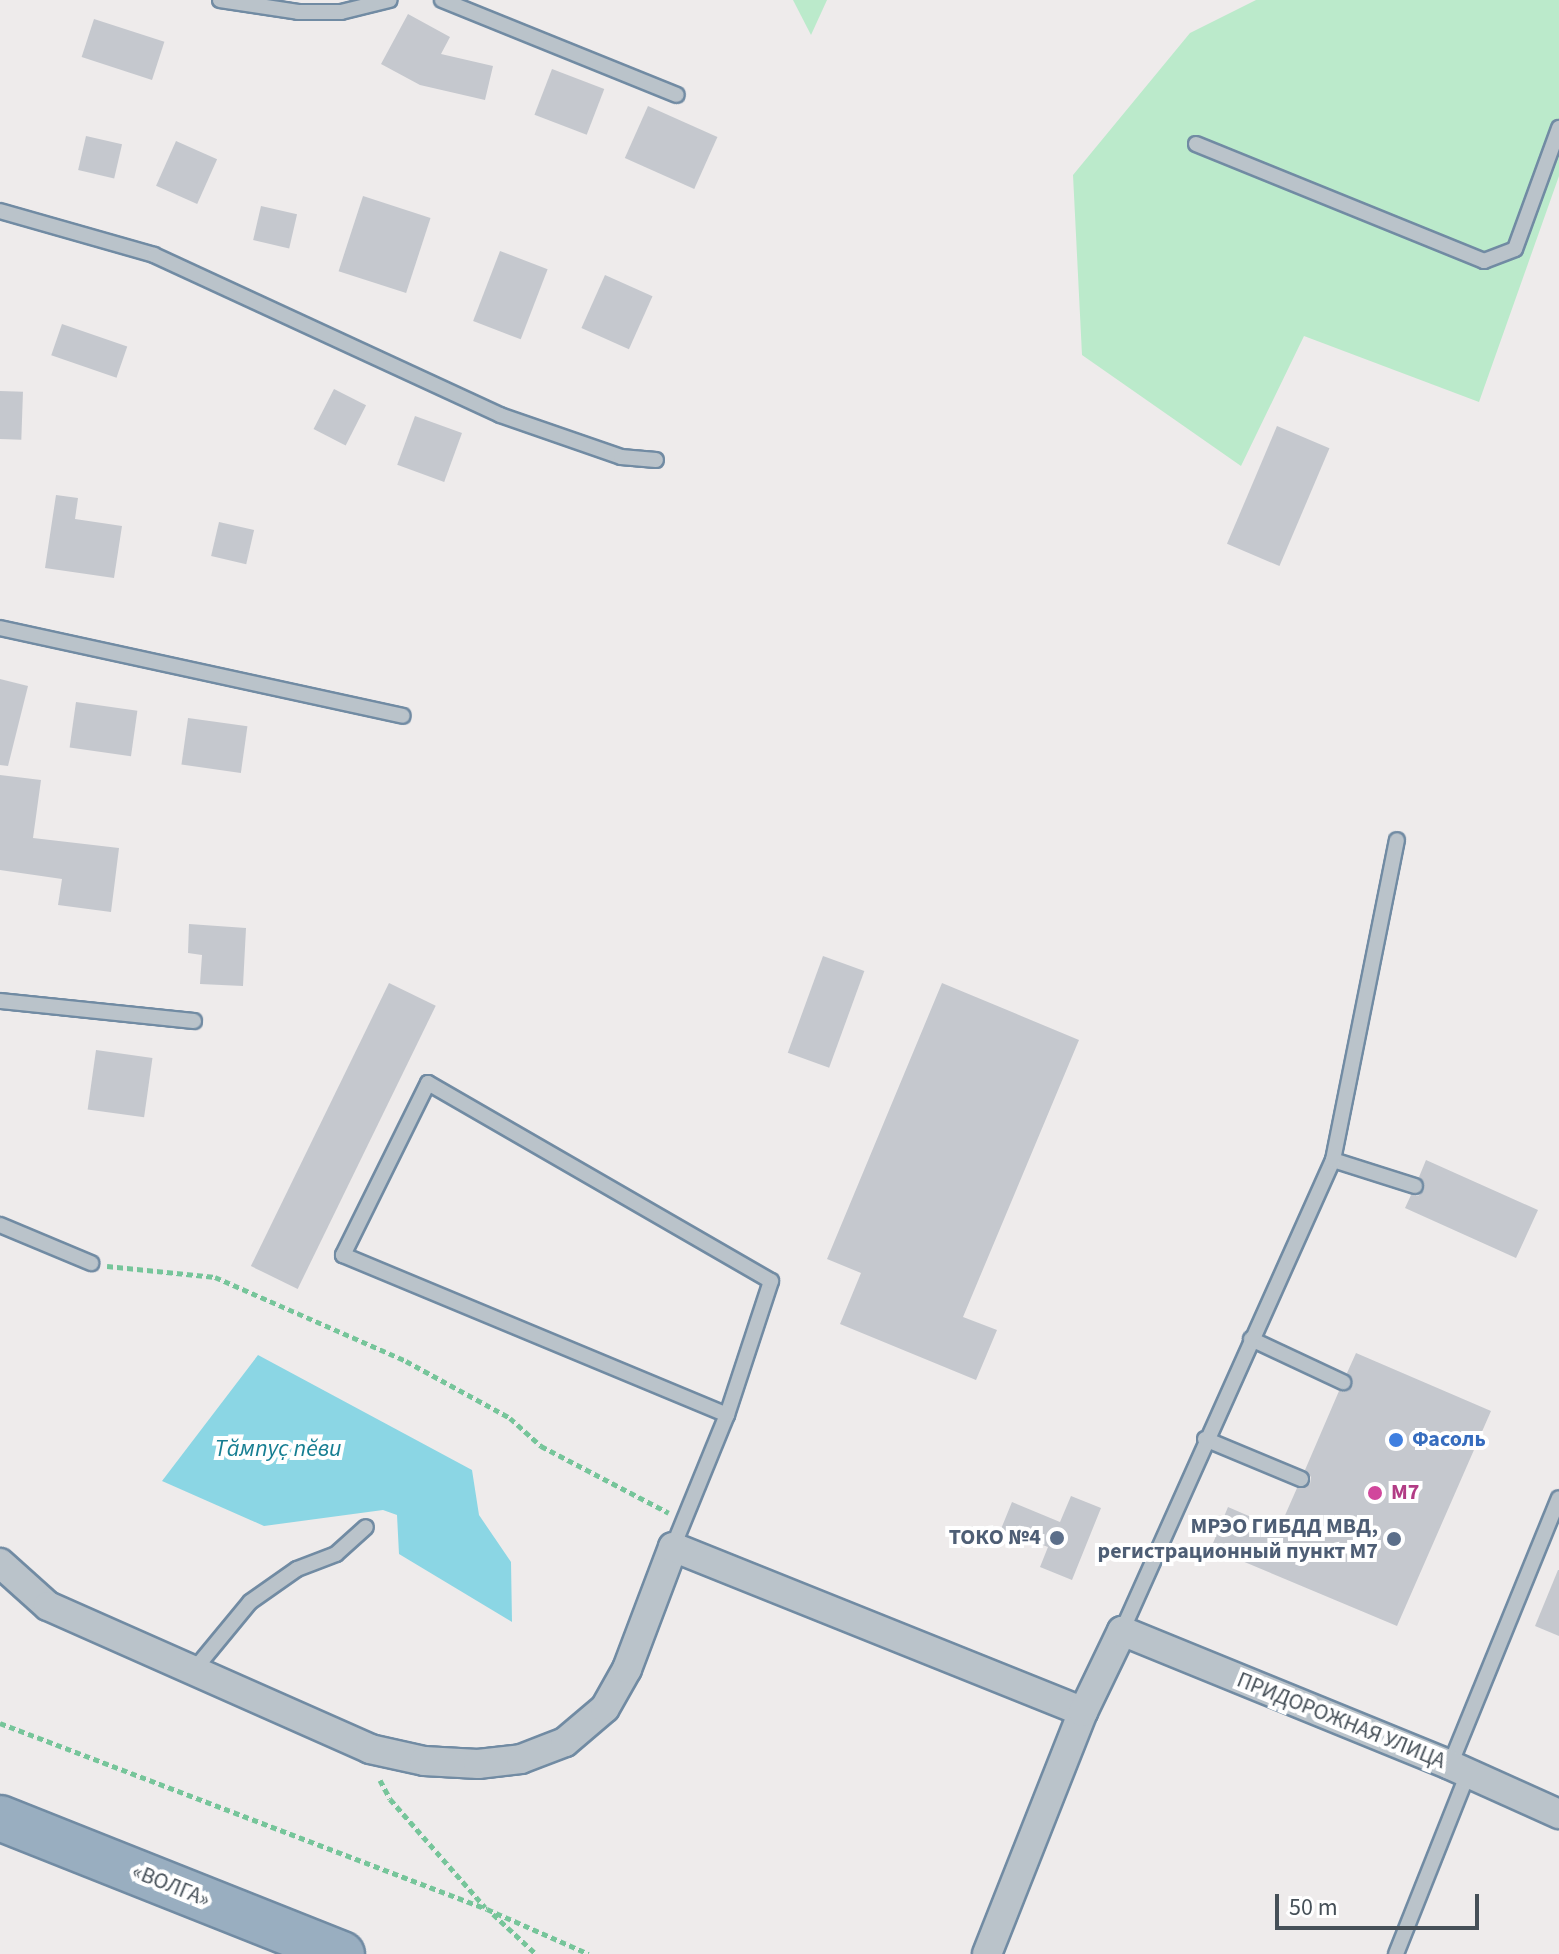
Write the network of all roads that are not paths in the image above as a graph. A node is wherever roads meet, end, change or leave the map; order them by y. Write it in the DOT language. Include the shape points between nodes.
graph roads {
  1 [pos="220,0"];
  2 [pos="390,0"];
  3 [pos="442,0"];
  4 [pos="677,95"];
  5 [pos="1559,128"];
  6 [pos="1196,144"];
  7 [pos="0,211"];
  8 [pos="656,460"];
  9 [pos="0,628"];
  10 [pos="402,716"];
  11 [pos="1397,840"];
  12 [pos="0,1001"];
  13 [pos="194,1021"];
  14 [pos="1333,1160"];
  15 [pos="1415,1186"];
  16 [pos="0,1225"];
  17 [pos="91,1263"];
  18 [pos="1251,1339"];
  19 [pos="1343,1382"];
  20 [pos="727,1415"];
  21 [pos="1205,1439"];
  22 [pos="1301,1479"];
  23 [pos="1559,1498"];
  24 [pos="366,1527"];
  25 [pos="679,1534"];
  26 [pos="0,1563"];
  27 [pos="1122,1631"];
  28 [pos="194,1670"];
  29 [pos="1083,1712"];
  30 [pos="1459,1769"];
  31 [pos="1559,1814"];
  32 [pos="0,1818"];
  33 [pos="342,1954"];
  34 [pos="987,1954"];
  35 [pos="1396,1954"];
  1 -- 2 [label="lane" via="298,12 341,12"];
  3 -- 4 [label="lane"];
  5 -- 6 [label="lane" via="1515,249 1484,261"];
  7 -- 8 [label="lane" via="154,255 500,415 621,457"];
  9 -- 10 [label="lane"];
  11 -- 14 [label="lane"];
  12 -- 13 [label="lane"];
  14 -- 15 [label="lane"];
  14 -- 18 [label="lane"];
  16 -- 17 [label="lane"];
  18 -- 19 [label="lane"];
  18 -- 21 [label="lane"];
  20 -- 20 [label="lane" via="771,1281 428,1083 343,1255"];
  20 -- 25 [label="lane"];
  21 -- 22 [label="lane"];
  21 -- 27 [label="lane"];
  23 -- 30 [label="lane"];
  24 -- 28 [label="lane" via="336,1554 297,1569 250,1602"];
  25 -- 28 [label="street" via="627,1669 605,1708 565,1742 521,1759 478,1764 424,1761 370,1749"];
  25 -- 29 [label="street"];
  26 -- 28 [label="street" via="48,1606"];
  27 -- 29 [label="street"];
  27 -- 30 [label="street, ПРИДОРОЖНАЯ УЛИЦА"];
  29 -- 34 [label="street"];
  30 -- 31 [label="street, ПРИДОРОЖНАЯ УЛИЦА"];
  30 -- 35 [label="lane"];
  32 -- 33 [label="highway, «ВОЛГА»"];
}
